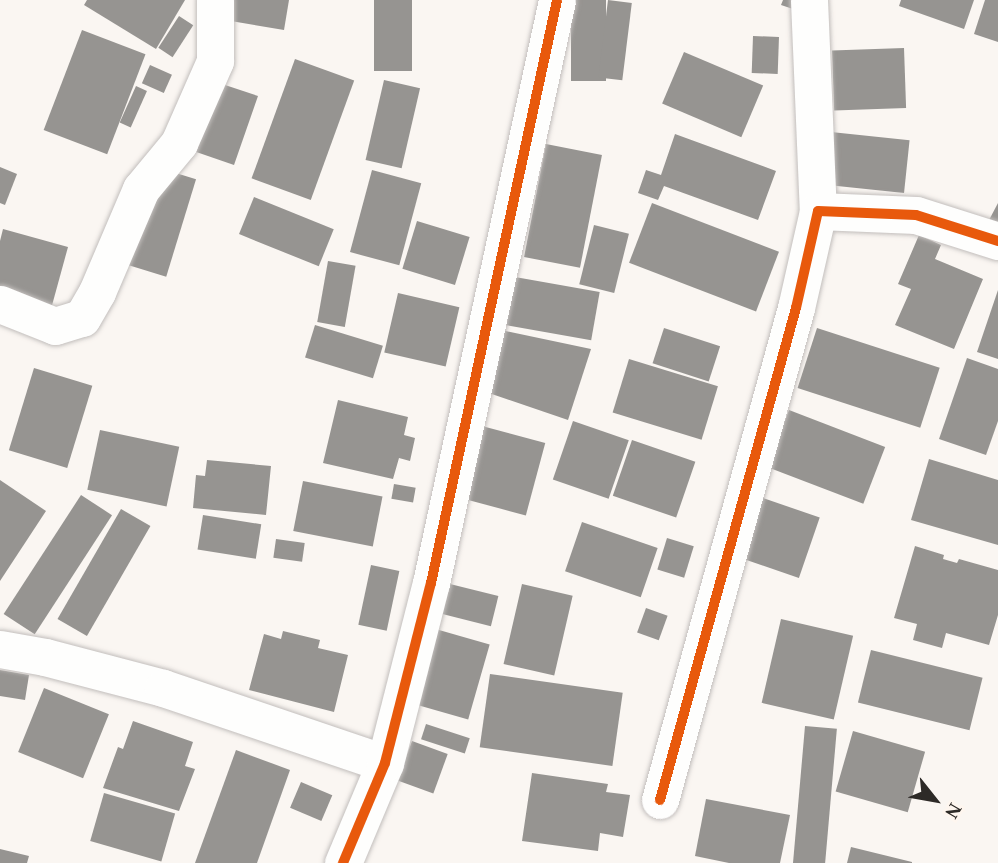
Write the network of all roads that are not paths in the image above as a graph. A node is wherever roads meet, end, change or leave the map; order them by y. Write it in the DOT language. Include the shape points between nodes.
graph roads {
  1 [pos="215,0"];
  2 [pos="557,0"];
  3 [pos="809,0"];
  4 [pos="818,211"];
  5 [pos="998,241"];
  6 [pos="0,304"];
  7 [pos="0,649"];
  8 [pos="385,763"];
  9 [pos="660,800"];
  10 [pos="343,863"];
  1 -- 6 [label="street" via="215,61 179,143 141,189 82,318 55,326"];
  2 -- 8 [label="street" via="431,583"];
  3 -- 4 [label="street"];
  4 -- 5 [label="street" via="916,215"];
  4 -- 9 [label="street" via="796,308"];
  7 -- 8 [label="street" via="163,688"];
  8 -- 10 [label="street"];
}
